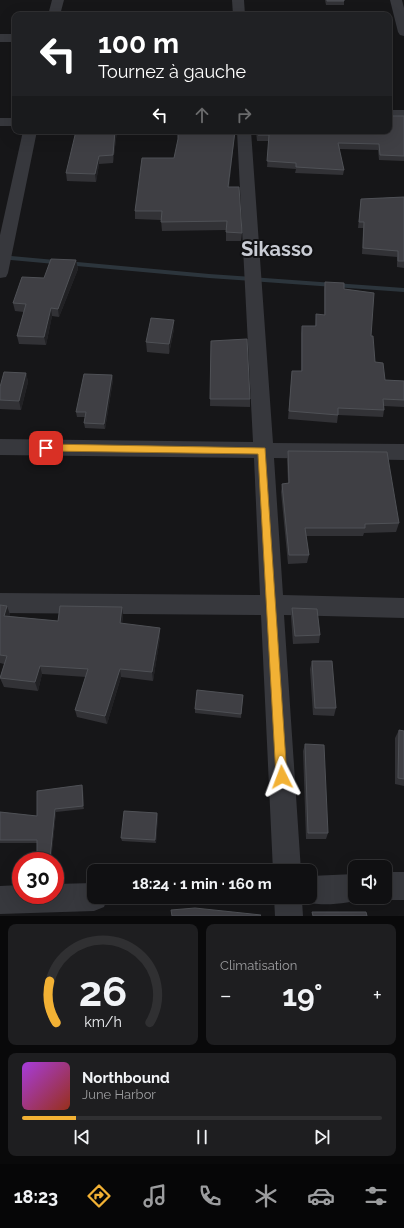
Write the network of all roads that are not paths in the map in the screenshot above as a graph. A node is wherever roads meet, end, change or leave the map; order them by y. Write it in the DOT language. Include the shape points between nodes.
graph roads {
  1 [pos="58,0"];
  2 [pos="238,0"];
  3 [pos="396,0"];
  4 [pos="55,12"];
  5 [pos="239,12"];
  6 [pos="404,32"];
  7 [pos="392,35"];
  8 [pos="404,35"];
  9 [pos="0,38"];
  10 [pos="12,38"];
  11 [pos="392,114"];
  12 [pos="404,114"];
  13 [pos="0,122"];
  14 [pos="12,122"];
  15 [pos="29,134"];
  16 [pos="244,134"];
  17 [pos="1,269"];
  18 [pos="0,447"];
  19 [pos="262,451"];
  20 [pos="404,452"];
  21 [pos="0,603"];
  22 [pos="272,605"];
  23 [pos="404,608"];
  24 [pos="287,864"];
  25 [pos="392,886"];
  26 [pos="404,886"];
  27 [pos="348,888"];
  28 [pos="317,890"];
  29 [pos="87,897"];
  30 [pos="0,900"];
  31 [pos="288,904"];
  32 [pos="289,916"];
  1 -- 4 [label="street"];
  2 -- 5 [label="street"];
  3 -- 6 [label="street"];
  7 -- 8 [label="street"];
  9 -- 10 [label="street"];
  11 -- 12 [label="street"];
  13 -- 14 [label="street"];
  15 -- 17 [label="street"];
  16 -- 19 [label="street"];
  18 -- 19 [label="street"];
  19 -- 20 [label="street"];
  19 -- 22 [label="street"];
  21 -- 22 [label="street"];
  22 -- 23 [label="street"];
  22 -- 24 [label="street"];
  25 -- 26 [label="street"];
  27 -- 28 [label="street"];
  29 -- 30 [label="street"];
  31 -- 32 [label="street"];
}
